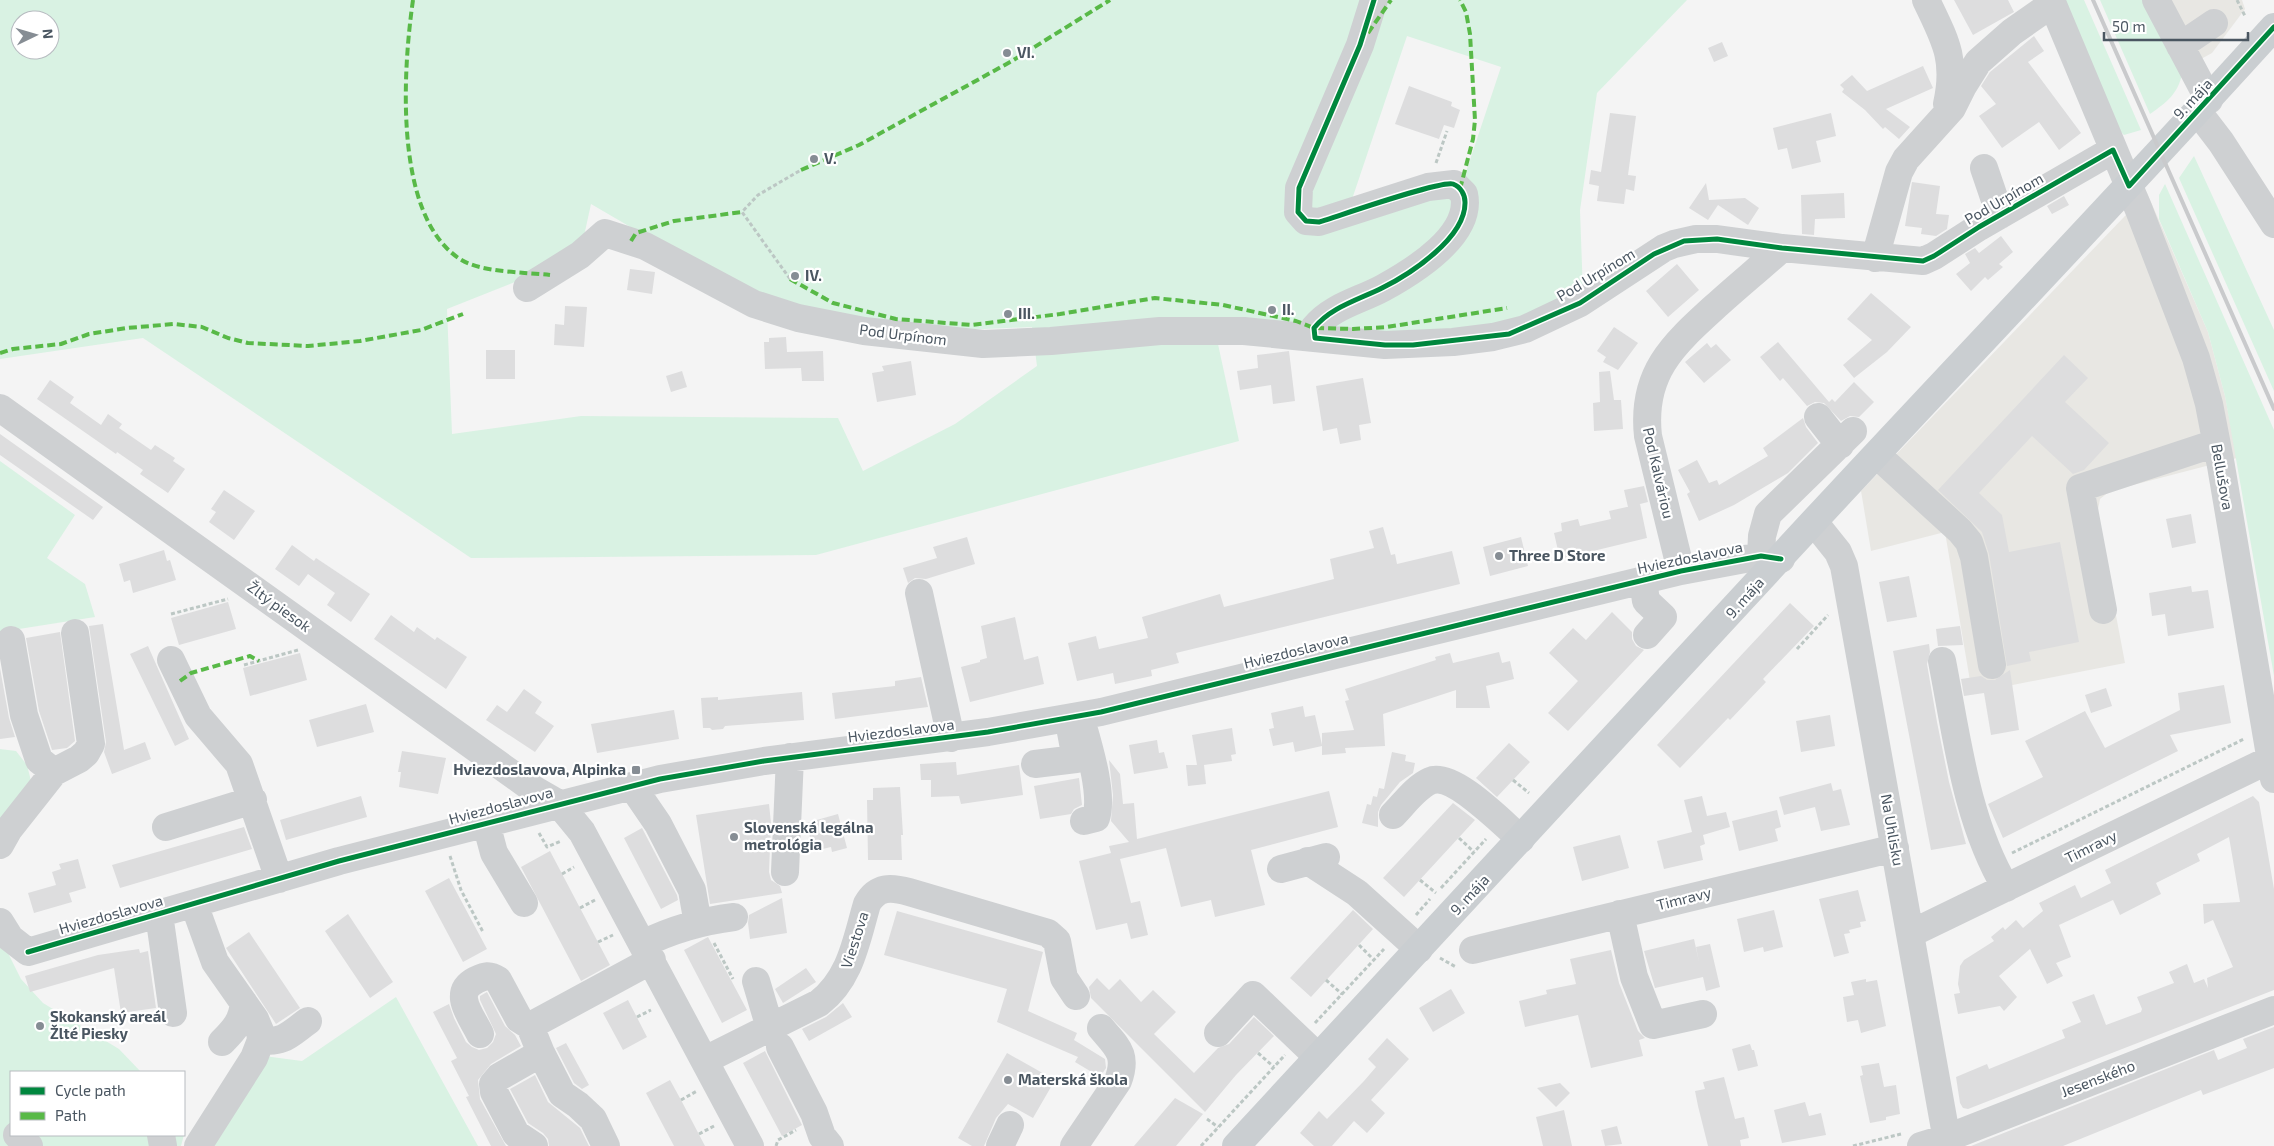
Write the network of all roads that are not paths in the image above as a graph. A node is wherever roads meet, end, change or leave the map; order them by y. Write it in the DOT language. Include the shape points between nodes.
graph roads {
  1 [pos="1374,0"];
  2 [pos="1926,0"];
  3 [pos="2156,0"];
  4 [pos="2052,2"];
  5 [pos="2214,23"];
  6 [pos="2270,31"];
  7 [pos="2180,46"];
  8 [pos="2203,106"];
  9 [pos="1944,118"];
  10 [pos="2113,150"];
  11 [pos="1984,168"];
  12 [pos="2129,186"];
  13 [pos="2000,215"];
  14 [pos="2274,224"];
  15 [pos="1782,248"];
  16 [pos="1876,258"];
  17 [pos="527,288"];
  18 [pos="1315,338"];
  19 [pos="0,408"];
  20 [pos="1818,417"];
  21 [pos="2216,443"];
  22 [pos="1877,455"];
  23 [pos="1814,522"];
  24 [pos="1771,557"];
  25 [pos="1681,571"];
  26 [pos="1642,580"];
  27 [pos="919,592"];
  28 [pos="2103,610"];
  29 [pos="75,633"];
  30 [pos="1647,635"];
  31 [pos="12,640"];
  32 [pos="2264,655"];
  33 [pos="171,660"];
  34 [pos="1942,661"];
  35 [pos="1992,665"];
  36 [pos="1074,717"];
  37 [pos="951,738"];
  38 [pos="790,757"];
  39 [pos="1036,764"];
  40 [pos="2272,769"];
  41 [pos="54,772"];
  42 [pos="632,786"];
  43 [pos="253,800"];
  44 [pos="559,804"];
  45 [pos="1393,815"];
  46 [pos="1084,821"];
  47 [pos="486,823"];
  48 [pos="166,828"];
  49 [pos="1511,831"];
  50 [pos="0,846"];
  51 [pos="1895,848"];
  52 [pos="1281,869"];
  53 [pos="785,872"];
  54 [pos="279,879"];
  55 [pos="2006,888"];
  56 [pos="524,903"];
  57 [pos="194,904"];
  58 [pos="159,914"];
  59 [pos="1620,914"];
  60 [pos="734,917"];
  61 [pos="0,922"];
  62 [pos="706,933"];
  63 [pos="1910,934"];
  64 [pos="1419,946"];
  65 [pos="648,952"];
  66 [pos="1466,959"];
  67 [pos="746,983"];
  68 [pos="1076,996"];
  69 [pos="244,1003"];
  70 [pos="2274,1010"];
  71 [pos="173,1013"];
  72 [pos="1703,1014"];
  73 [pos="308,1021"];
  74 [pos="530,1026"];
  75 [pos="1101,1028"];
  76 [pos="1218,1033"];
  77 [pos="480,1034"];
  78 [pos="775,1037"];
  79 [pos="261,1040"];
  80 [pos="222,1042"];
  81 [pos="1309,1048"];
  82 [pos="541,1053"];
  83 [pos="705,1060"];
  84 [pos="499,1077"];
  85 [pos="472,1085"];
  86 [pos="19,1136"];
  87 [pos="1911,1140"];
  88 [pos="1948,1142"];
  89 [pos="818,1143"];
  90 [pos="605,1145"];
  91 [pos="28,1146"];
  92 [pos="198,1146"];
  93 [pos="534,1146"];
  94 [pos="750,1146"];
  95 [pos="1074,1146"];
  96 [pos="1236,1146"];
  1 -- 18 [label="street" via="1360,45 1299,188 1298,212 1310,222 1447,184 1460,188 1465,201 1461,222 1446,243 1392,283 1330,313 1314,328"];
  2 -- 9 [label="street" via="1949,48 1949,94"];
  3 -- 7 [label="street"];
  4 -- 9 [label="street" via="1978,62"];
  4 -- 10 [label="street"];
  5 -- 7 [label="street"];
  6 -- 8 [label="main road, 9. mája"];
  7 -- 8 [label="street"];
  8 -- 12 [label="main road, 9. mája"];
  8 -- 14 [label="street" via="2230,157"];
  9 -- 16 [label="street" via="1913,149 1898,172"];
  10 -- 12 [label="street"];
  10 -- 13 [label="street, Pod Urpínom"];
  11 -- 13 [label="street"];
  12 -- 21 [label="street, Bellušova" via="2196,358"];
  12 -- 22 [label="main road, 9. mája"];
  13 -- 16 [label="street, Pod Urpínom" via="1923,260"];
  15 -- 16 [label="street, Pod Urpínom"];
  15 -- 18 [label="street, Pod Urpínom" via="1717,239 1674,244 1580,303 1509,334 1413,345"];
  15 -- 25 [label="street, Pod Kalváriou" via="1678,341 1661,363 1650,390 1646,418 1648,436"];
  17 -- 18 [label="street, Pod Urpínom" via="580,255 604,233 645,246 754,304 798,318 864,331 983,344 1160,331 1244,331"];
  19 -- 44 [label="street, Žltý piesok" via="533,790"];
  20 -- 24 [label="street, Hviezdoslavova" via="1847,438 1768,514 1762,536"];
  21 -- 28 [label="street" via="2080,488"];
  21 -- 32 [label="street, Bellušova"];
  22 -- 23 [label="main road, 9. mája"];
  22 -- 35 [label="street" via="1969,542"];
  23 -- 24 [label="main road, 9. mája"];
  23 -- 51 [label="street, Na Uhlisku" via="1838,552 1844,566"];
  24 -- 25 [label="street, Hviezdoslavova"];
  24 -- 49 [label="main road, 9. mája"];
  25 -- 26 [label="street, Hviezdoslavova"];
  26 -- 30 [label="street" via="1646,601 1663,617"];
  26 -- 36 [label="street, Hviezdoslavova"];
  27 -- 37 [label="street"];
  29 -- 41 [label="street" via="91,744 79,759"];
  31 -- 41 [label="street" via="24,715 39,760"];
  32 -- 40 [label="street, Bellušova"];
  33 -- 43 [label="street" via="198,716 239,764"];
  34 -- 55 [label="street" via="1967,784 1991,864"];
  36 -- 37 [label="street, Hviezdoslavova"];
  36 -- 39 [label="street" via="1076,759"];
  36 -- 46 [label="street" via="1091,757 1099,808 1096,818"];
  37 -- 38 [label="street, Hviezdoslavova"];
  38 -- 42 [label="street, Hviezdoslavova"];
  38 -- 53 [label="street"];
  40 -- 55 [label="street, Timravy"];
  41 -- 50 [label="street" via="9,829"];
  42 -- 44 [label="street, Hviezdoslavova"];
  42 -- 62 [label="street" via="658,824 692,890"];
  43 -- 48 [label="street"];
  43 -- 54 [label="street"];
  44 -- 47 [label="street, Hviezdoslavova"];
  44 -- 65 [label="street" via="578,824"];
  45 -- 49 [label="street" via="1422,785 1435,779 1443,780 1464,790"];
  47 -- 54 [label="street, Hviezdoslavova"];
  47 -- 56 [label="street" via="494,853"];
  49 -- 64 [label="main road, 9. mája"];
  51 -- 59 [label="street, Timravy"];
  51 -- 63 [label="street, Na Uhlisku"];
  52 -- 64 [label="street" via="1318,859"];
  54 -- 57 [label="street, Hviezdoslavova"];
  55 -- 63 [label="street, Timravy"];
  57 -- 58 [label="street, Hviezdoslavova"];
  57 -- 69 [label="street" via="215,962"];
  58 -- 61 [label="street, Hviezdoslavova" via="28,952 10,938"];
  58 -- 71 [label="street"];
  59 -- 66 [label="street, Timravy"];
  59 -- 72 [label="street" via="1634,977 1653,1025"];
  60 -- 62 [label="street"];
  62 -- 65 [label="street" via="664,934"];
  63 -- 88 [label="street, Na Uhlisku"];
  64 -- 81 [label="main road, 9. mája"];
  65 -- 74 [label="street"];
  65 -- 83 [label="street"];
  67 -- 78 [label="street"];
  68 -- 78 [label="street, Viestova" via="1064,978 1057,942 1048,933 886,888 871,897 867,904 838,987"];
  69 -- 79 [label="street" via="258,1025"];
  69 -- 80 [label="street" via="238,1026"];
  70 -- 88 [label="street, Jesenského"];
  73 -- 79 [label="street" via="281,1040"];
  74 -- 77 [label="street" via="519,1019 498,980 486,975 467,985 463,991 463,999"];
  74 -- 82 [label="street"];
  75 -- 95 [label="street" via="1120,1050 1122,1070"];
  76 -- 81 [label="street" via="1253,995"];
  78 -- 83 [label="street, Viestova"];
  78 -- 89 [label="street" via="814,1113"];
  79 -- 92 [label="street" via="254,1058"];
  81 -- 96 [label="main road, 9. mája"];
  82 -- 84 [label="street"];
  82 -- 90 [label="street" via="562,1094 592,1119"];
  83 -- 94 [label="street"];
  84 -- 85 [label="street"];
  84 -- 93 [label="street" via="493,1084 494,1092 516,1134"];
  86 -- 91 [label="street"];
  87 -- 88 [label="street, Jesenského"];
}
